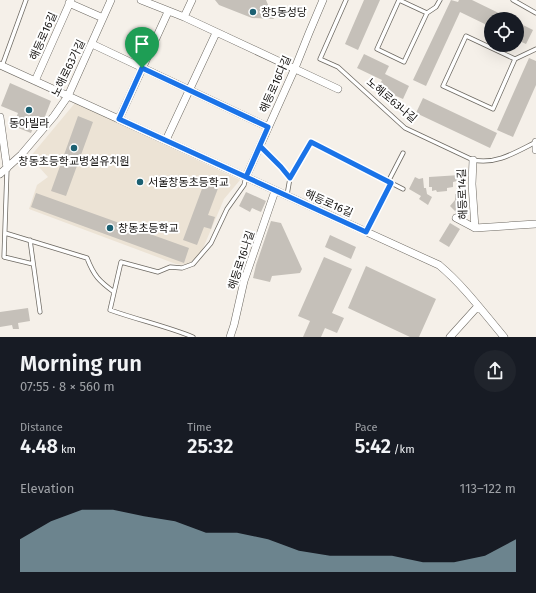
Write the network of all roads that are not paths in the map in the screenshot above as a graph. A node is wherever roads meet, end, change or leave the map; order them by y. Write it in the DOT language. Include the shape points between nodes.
graph roads {
  1 [pos="26,0"];
  2 [pos="111,0"];
  3 [pos="141,0"];
  4 [pos="192,0"];
  5 [pos="323,0"];
  6 [pos="346,0"];
  7 [pos="440,0"];
  8 [pos="513,0"];
  9 [pos="70,2"];
  10 [pos="168,12"];
  11 [pos="427,13"];
  12 [pos="536,13"];
  13 [pos="184,17"];
  14 [pos="103,18"];
  15 [pos="216,33"];
  16 [pos="92,44"];
  17 [pos="536,49"];
  18 [pos="515,59"];
  19 [pos="1,65"];
  20 [pos="142,68"];
  21 [pos="295,68"];
  22 [pos="35,81"];
  23 [pos="338,89"];
  24 [pos="189,90"];
  25 [pos="68,96"];
  26 [pos="0,116"];
  27 [pos="119,119"];
  28 [pos="268,127"];
  29 [pos="166,140"];
  30 [pos="536,141"];
  31 [pos="260,146"];
  32 [pos="536,150"];
  33 [pos="403,153"];
  34 [pos="473,160"];
  35 [pos="7,168"];
  36 [pos="0,174"];
  37 [pos="246,177"];
  38 [pos="290,178"];
  39 [pos="390,182"];
  40 [pos="403,189"];
  41 [pos="275,191"];
  42 [pos="287,196"];
  43 [pos="456,218"];
  44 [pos="536,224"];
  45 [pos="475,228"];
  46 [pos="366,232"];
  47 [pos="5,233"];
  48 [pos="30,240"];
  49 [pos="33,264"];
  50 [pos="114,292"];
  51 [pos="478,306"];
  52 [pos="40,312"];
  53 [pos="193,337"];
  54 [pos="230,337"];
  55 [pos="450,337"];
  56 [pos="504,337"];
  1 -- 19 [label="lane"];
  2 -- 14 [label="street, 노해로63가길"];
  3 -- 10 [label="street"];
  4 -- 13 [label="street"];
  5 -- 21 [label="street, 해등로16다길"];
  6 -- 34 [label="lane, 노해로63나길" via="320,59 338,67 405,128"];
  7 -- 11 [label="lane" via="436,7"];
  8 -- 12 [label="lane"];
  9 -- 14 [label="street"];
  9 -- 22 [label="street, 해등로16길"];
  10 -- 13 [label="street"];
  10 -- 20 [label="street"];
  11 -- 11 [label="lane" via="400,0 378,49 404,62"];
  13 -- 15 [label="street"];
  14 -- 16 [label="street, 노해로63가길"];
  15 -- 21 [label="street"];
  15 -- 24 [label="street"];
  16 -- 20 [label="street"];
  16 -- 25 [label="street, 노해로63가길"];
  17 -- 18 [label="lane"];
  18 -- 18 [label="lane" via="466,36 443,86 493,109"];
  19 -- 22 [label="street, 해등로16길"];
  20 -- 24 [label="street"];
  20 -- 27 [label="street"];
  21 -- 23 [label="street"];
  21 -- 28 [label="street, 해등로16다길"];
  22 -- 25 [label="street, 해등로16길"];
  24 -- 28 [label="street"];
  24 -- 29 [label="street"];
  25 -- 27 [label="street, 해등로16길"];
  25 -- 35 [label="street, 노해로63가길" via="21,155"];
  26 -- 35 [label="street"];
  27 -- 29 [label="street, 해등로16길"];
  28 -- 31 [label="street, 해등로16다길"];
  29 -- 37 [label="street, 해등로16길"];
  30 -- 32 [label="street"];
  30 -- 34 [label="lane, 노해로63나길" via="506,157 486,162"];
  31 -- 37 [label="street, 해등로16다길"];
  31 -- 38 [label="lane"];
  33 -- 39 [label="lane"];
  34 -- 45 [label="street, 해등로14길"];
  35 -- 36 [label="street, 노해로63가길"];
  35 -- 47 [label="lane"];
  37 -- 41 [label="street, 해등로16길"];
  37 -- 50 [label="lane" via="244,186 228,209 211,243 193,264 182,268 170,267 158,272 121,262"];
  38 -- 39 [label="lane" via="311,142"];
  38 -- 42 [label="lane"];
  39 -- 40 [label="lane"];
  39 -- 46 [label="lane"];
  41 -- 42 [label="street, 해등로16길"];
  41 -- 54 [label="street, 해등로16나길" via="244,281"];
  42 -- 46 [label="street, 해등로16길"];
  43 -- 45 [label="street, 해등로14길"];
  44 -- 45 [label="street, 해등로14길"];
  46 -- 51 [label="street, 해등로16길" via="439,265 470,294"];
  47 -- 48 [label="lane"];
  47 -- 49 [label="lane" via="4,258"];
  48 -- 49 [label="lane"];
  48 -- 50 [label="lane" via="87,258 101,283"];
  49 -- 52 [label="lane"];
  50 -- 53 [label="lane" via="110,310"];
  51 -- 55 [label="street"];
  51 -- 56 [label="street, 해등로16길"];
}
